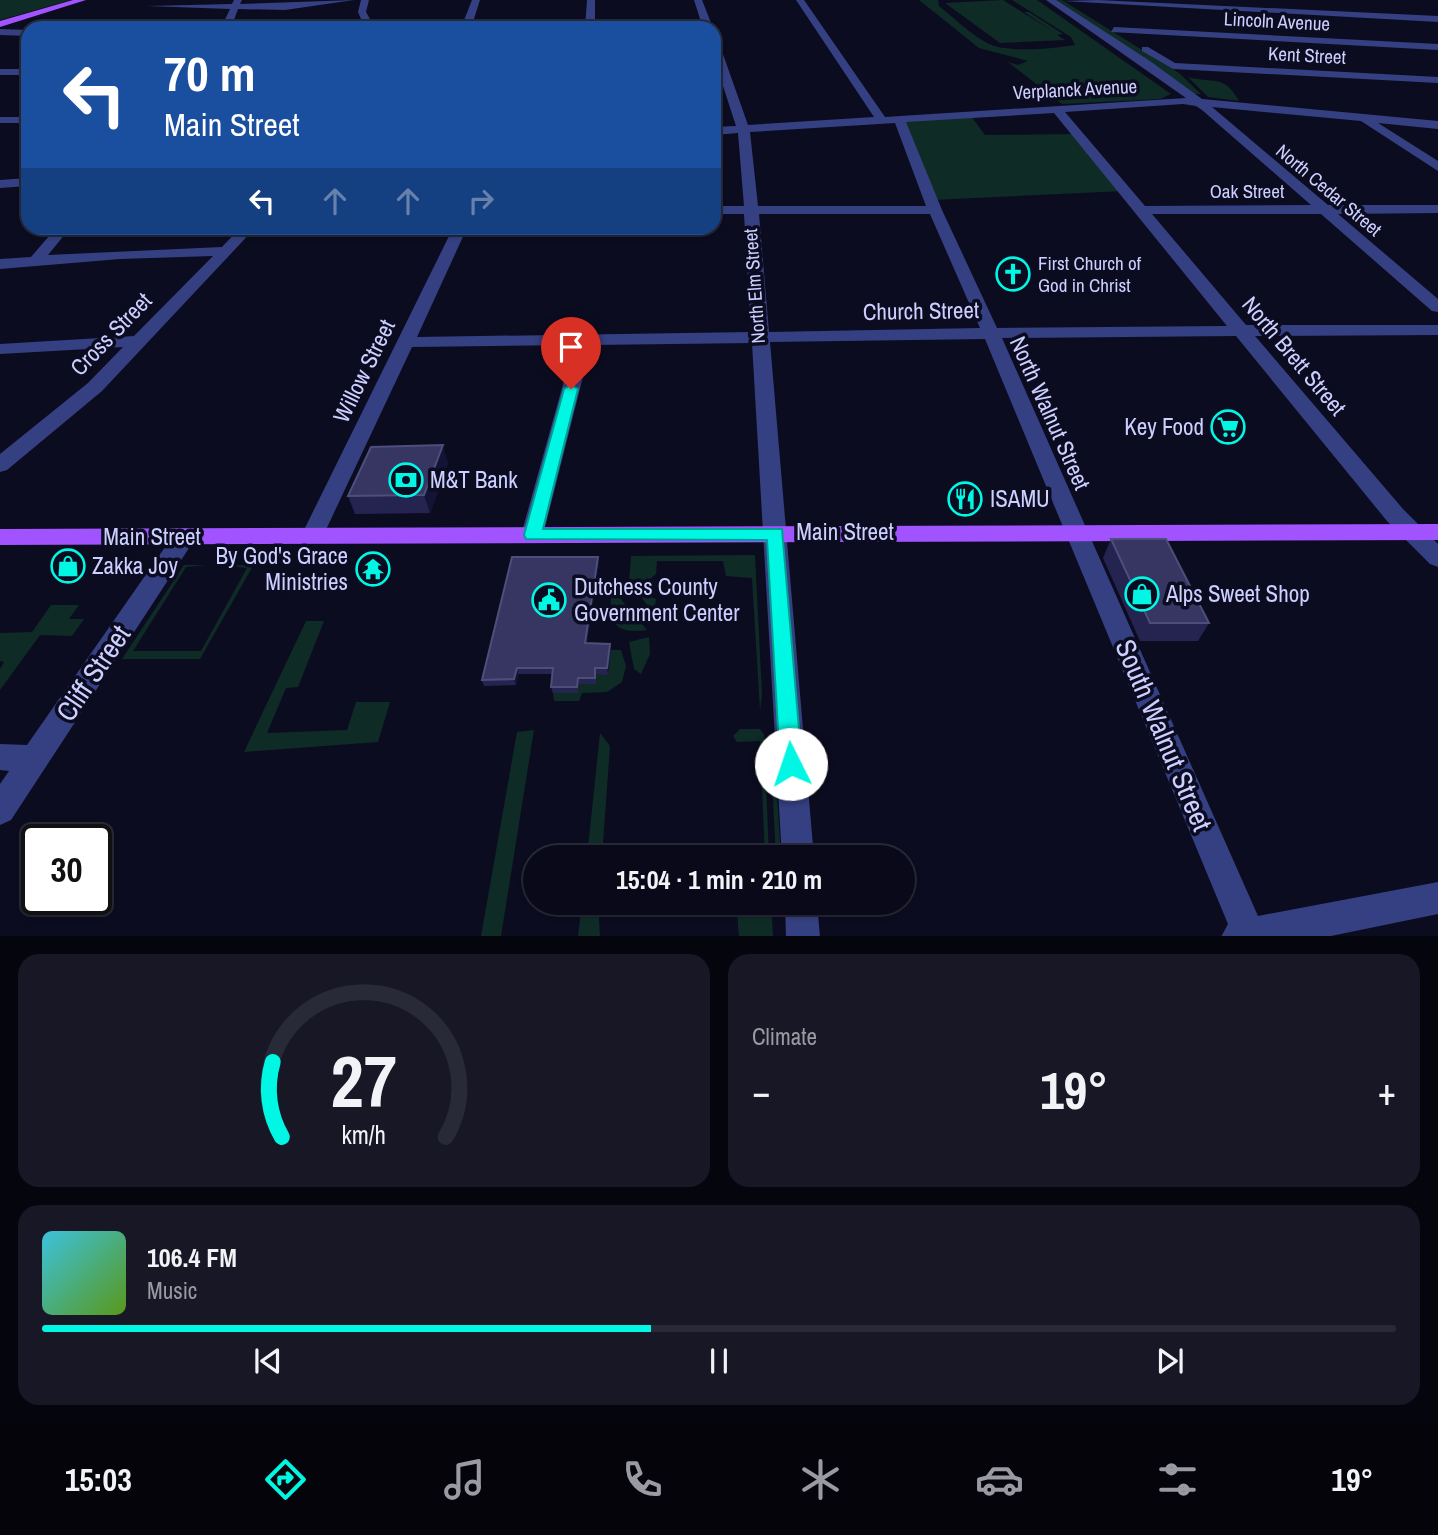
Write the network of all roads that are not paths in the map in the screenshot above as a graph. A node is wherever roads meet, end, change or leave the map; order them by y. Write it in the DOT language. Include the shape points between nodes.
graph roads {
  1 [pos="82,0"];
  2 [pos="350,0"];
  3 [pos="365,0"];
  4 [pos="476,0"];
  5 [pos="591,0"];
  6 [pos="698,0"];
  7 [pos="800,0"];
  8 [pos="1050,0"];
  9 [pos="1067,0"];
  10 [pos="236,3"];
  11 [pos="151,6"];
  12 [pos="1438,19"];
  13 [pos="229,21"];
  14 [pos="366,21"];
  15 [pos="468,21"];
  16 [pos="590,21"];
  17 [pos="706,21"];
  18 [pos="0,24"];
  19 [pos="1114,30"];
  20 [pos="0,33"];
  21 [pos="21,33"];
  22 [pos="1438,47"];
  23 [pos="721,65"];
  24 [pos="0,72"];
  25 [pos="21,72"];
  26 [pos="1438,80"];
  27 [pos="1195,102"];
  28 [pos="1056,108"];
  29 [pos="891,119"];
  30 [pos="1364,119"];
  31 [pos="0,120"];
  32 [pos="21,120"];
  33 [pos="1438,125"];
  34 [pos="744,129"];
  35 [pos="721,131"];
  36 [pos="1438,167"];
  37 [pos="21,182"];
  38 [pos="0,184"];
  39 [pos="1438,209"];
  40 [pos="721,210"];
  41 [pos="749,210"];
  42 [pos="935,210"];
  43 [pos="1140,210"];
  44 [pos="1321,210"];
  45 [pos="57,235"];
  46 [pos="241,235"];
  47 [pos="457,235"];
  48 [pos="225,251"];
  49 [pos="36,260"];
  50 [pos="0,264"];
  51 [pos="1438,307"];
  52 [pos="1240,329"];
  53 [pos="1438,330"];
  54 [pos="989,333"];
  55 [pos="758,339"];
  56 [pos="584,340"];
  57 [pos="138,341"];
  58 [pos="405,342"];
  59 [pos="0,349"];
  60 [pos="0,465"];
  61 [pos="1412,532"];
  62 [pos="1438,532"];
  63 [pos="775,533"];
  64 [pos="1079,533"];
  65 [pos="532,535"];
  66 [pos="185,536"];
  67 [pos="312,536"];
  68 [pos="0,537"];
  69 [pos="1438,558"];
  70 [pos="0,757"];
  71 [pos="34,759"];
  72 [pos="0,810"];
  73 [pos="796,845"];
  74 [pos="1438,898"];
  75 [pos="802,915"];
  76 [pos="803,936"];
  77 [pos="1246,936"];
  1 -- 18 [label="main road"];
  2 -- 10 [label="street" via="307,6"];
  3 -- 14 [label="street" via="362,12"];
  4 -- 15 [label="street"];
  5 -- 16 [label="street"];
  6 -- 17 [label="street"];
  7 -- 29 [label="street, North Walnut Street"];
  8 -- 27 [label="street, North Cedar Street" via="1146,63"];
  9 -- 12 [label="street"];
  9 -- 19 [label="street"];
  10 -- 11 [label="street"];
  10 -- 13 [label="street"];
  19 -- 22 [label="street, Lincoln Avenue"];
  19 -- 26 [label="street, Kent Street" via="1173,66"];
  20 -- 21 [label="street"];
  23 -- 34 [label="street, North Elm Street"];
  24 -- 25 [label="street"];
  27 -- 28 [label="street, Verplanck Avenue"];
  27 -- 30 [label="street, Verplanck Avenue"];
  27 -- 44 [label="street, North Cedar Street"];
  28 -- 29 [label="street, Verplanck Avenue"];
  28 -- 43 [label="street, North Brett Street"];
  29 -- 34 [label="street, Verplanck Avenue"];
  29 -- 42 [label="street, North Walnut Street"];
  30 -- 33 [label="street, Verplanck Avenue"];
  30 -- 36 [label="street"];
  31 -- 32 [label="street"];
  34 -- 35 [label="street, Verplanck Avenue"];
  34 -- 41 [label="street, North Elm Street"];
  37 -- 38 [label="street"];
  39 -- 44 [label="street, Oak Street"];
  40 -- 41 [label="street"];
  41 -- 42 [label="street"];
  41 -- 55 [label="street, North Elm Street"];
  42 -- 54 [label="street, North Walnut Street"];
  43 -- 44 [label="street, Oak Street"];
  43 -- 52 [label="street, North Brett Street"];
  44 -- 51 [label="street, North Cedar Street"];
  45 -- 49 [label="street"];
  46 -- 48 [label="street, Cross Street"];
  47 -- 58 [label="street, Willow Street"];
  48 -- 49 [label="street"];
  48 -- 57 [label="street, Cross Street"];
  49 -- 50 [label="street"];
  52 -- 53 [label="street, Church Street"];
  52 -- 54 [label="street, Church Street"];
  52 -- 61 [label="street, North Brett Street"];
  54 -- 55 [label="street, Church Street"];
  54 -- 64 [label="street, North Walnut Street"];
  55 -- 56 [label="street, Church Street"];
  55 -- 63 [label="street, North Elm Street"];
  56 -- 58 [label="street, Church Street"];
  56 -- 65 [label="street"];
  57 -- 59 [label="street"];
  57 -- 60 [label="street, Cross Street" via="95,387"];
  58 -- 67 [label="street, Willow Street"];
  61 -- 62 [label="main road, Main Street"];
  61 -- 64 [label="main road, Main Street"];
  61 -- 69 [label="street, North Brett Street"];
  63 -- 64 [label="main road, Main Street"];
  63 -- 65 [label="main road, Main Street"];
  63 -- 73 [label="street, North Elm Street"];
  64 -- 77 [label="street, South Walnut Street"];
  65 -- 67 [label="main road, Main Street"];
  66 -- 67 [label="main road, Main Street"];
  66 -- 68 [label="main road, Main Street"];
  66 -- 71 [label="street, Cliff Street"];
  70 -- 71 [label="street"];
  71 -- 72 [label="street, Cliff Street"];
  74 -- 77 [label="street"];
  75 -- 76 [label="street"];
}
